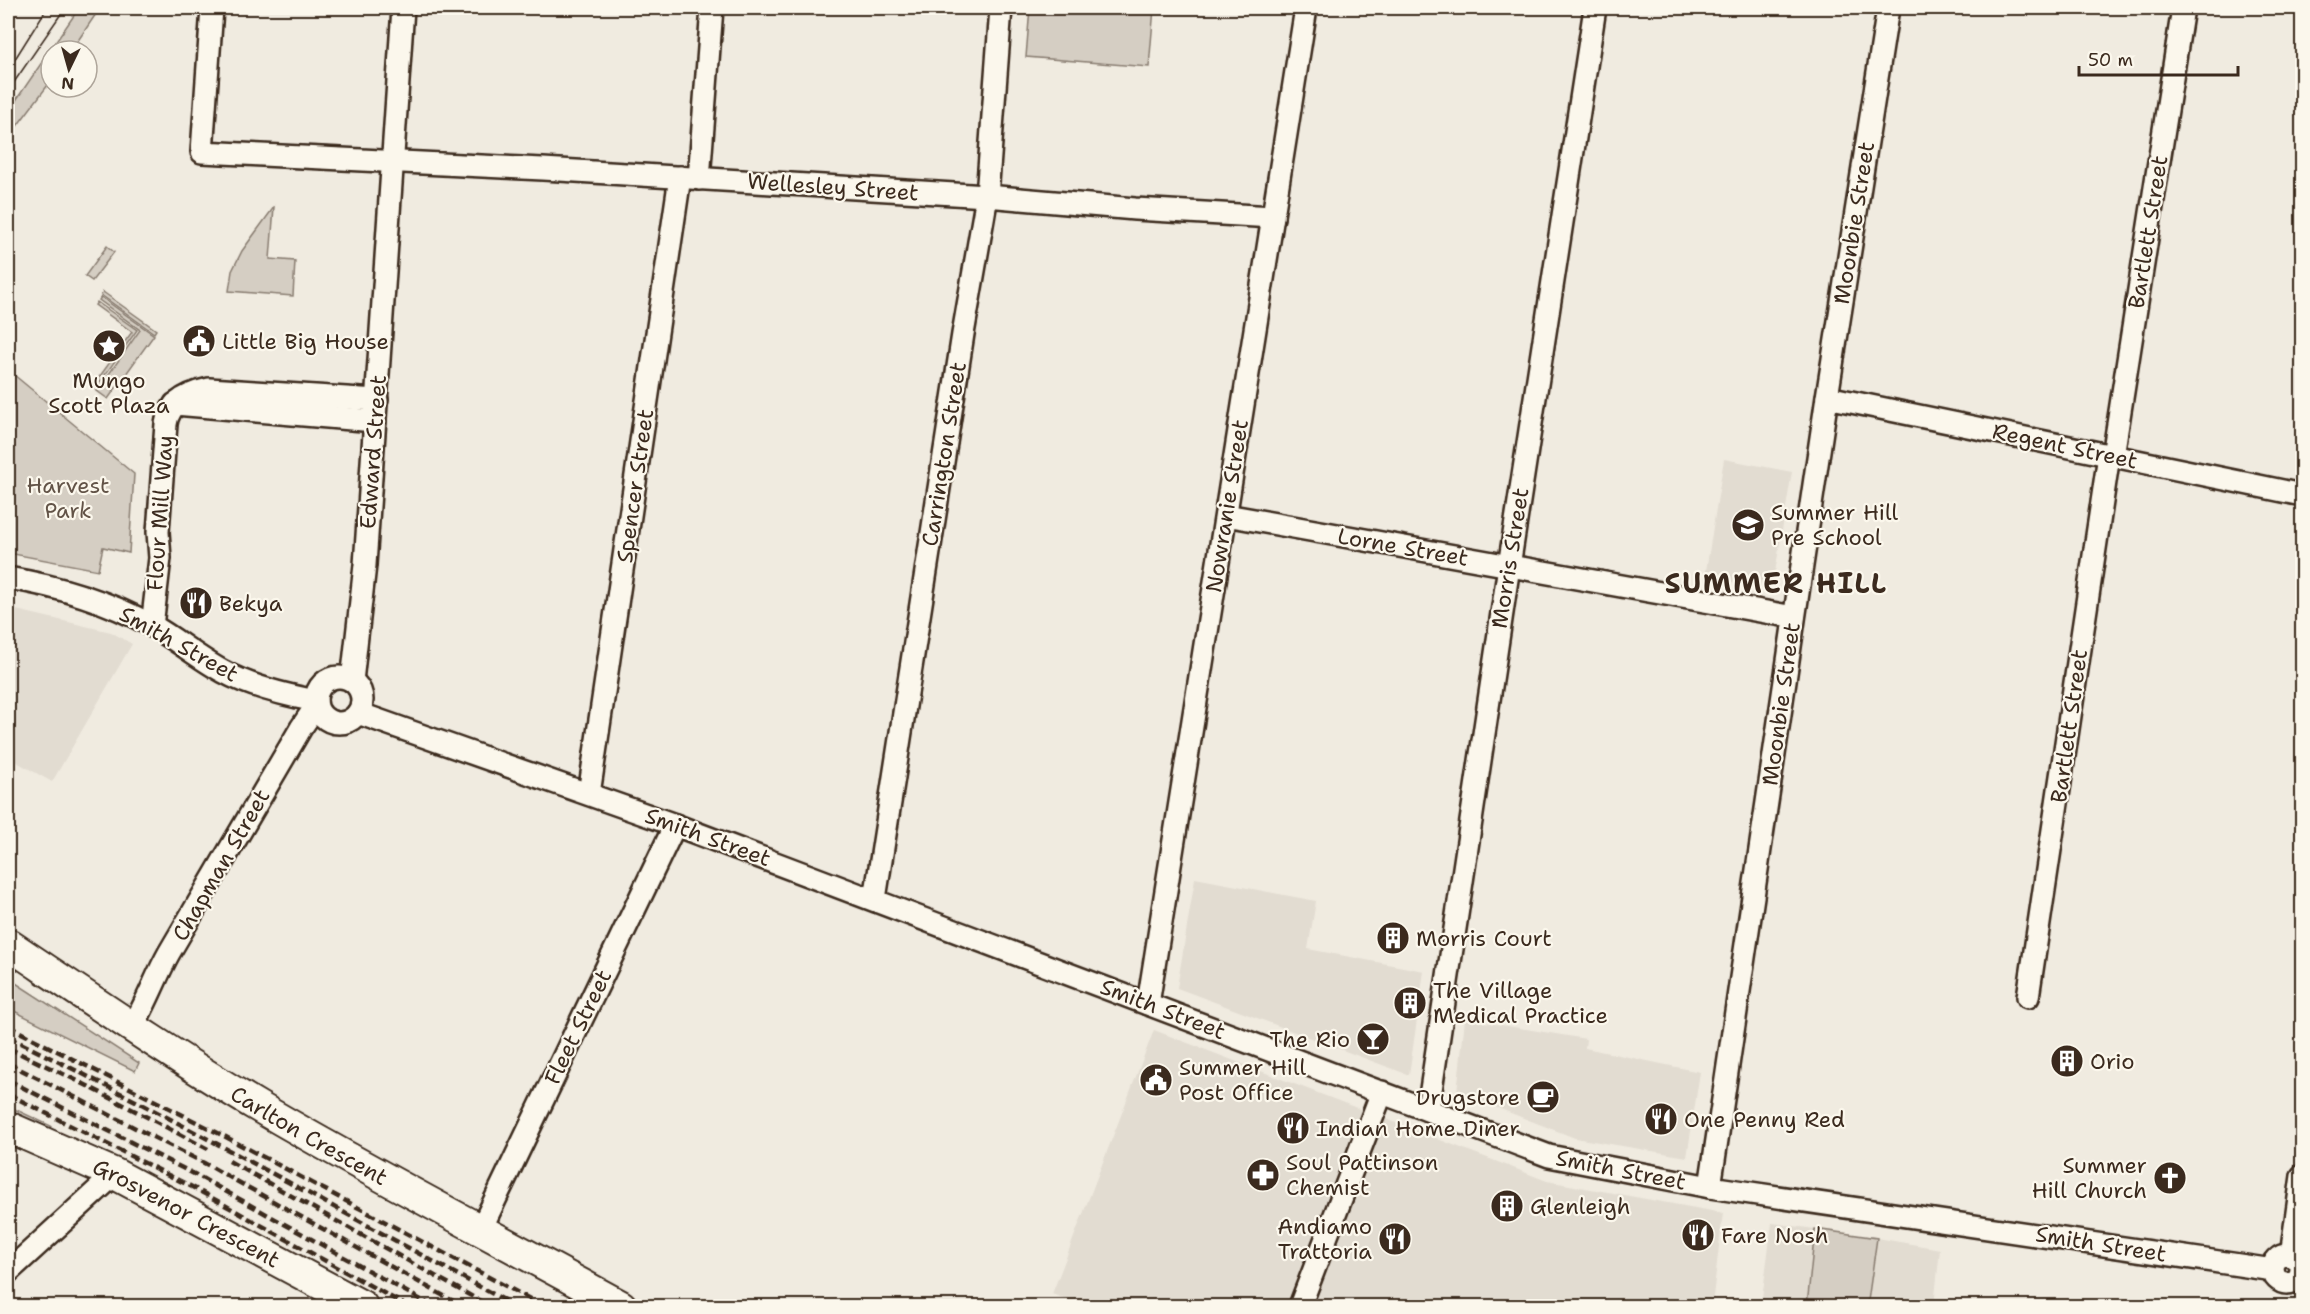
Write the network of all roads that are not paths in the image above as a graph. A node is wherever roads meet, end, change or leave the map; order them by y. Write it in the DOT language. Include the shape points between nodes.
graph roads {
  1 [pos="212,8"];
  2 [pos="403,8"];
  3 [pos="712,8"];
  4 [pos="1001,8"];
  5 [pos="1306,8"];
  6 [pos="1595,8"];
  7 [pos="1888,8"];
  8 [pos="2183,8"];
  9 [pos="392,162"];
  10 [pos="689,178"];
  11 [pos="987,196"];
  12 [pos="1273,217"];
  13 [pos="1827,397"];
  14 [pos="377,400"];
  15 [pos="176,404"];
  16 [pos="375,421"];
  17 [pos="2111,456"];
  18 [pos="2302,495"];
  19 [pos="1226,515"];
  20 [pos="1509,566"];
  21 [pos="8,578"];
  22 [pos="1794,617"];
  23 [pos="152,626"];
  24 [pos="352,681"];
  25 [pos="316,704"];
  26 [pos="358,713"];
  27 [pos="589,794"];
  28 [pos="675,825"];
  29 [pos="875,899"];
  30 [pos="8,944"];
  31 [pos="2028,997"];
  32 [pos="1148,1004"];
  33 [pos="132,1027"];
  34 [pos="1382,1092"];
  35 [pos="1428,1110"];
  36 [pos="8,1127"];
  37 [pos="115,1174"];
  38 [pos="2302,1176"];
  39 [pos="1710,1187"];
  40 [pos="481,1229"];
  41 [pos="2298,1267"];
  42 [pos="8,1272"];
  43 [pos="362,1306"];
  44 [pos="621,1306"];
  45 [pos="1300,1306"];
  1 -- 9 [label="street, Wellesley Street" via="202,152"];
  2 -- 9 [label="street, Edward Street"];
  3 -- 10 [label="street, Spencer Street"];
  4 -- 11 [label="street, Carrington Street"];
  5 -- 12 [label="street, Nowranie Street"];
  6 -- 20 [label="street, Morris Street"];
  7 -- 13 [label="street, Moonbie Street"];
  8 -- 17 [label="street, Bartlett Street"];
  9 -- 10 [label="street, Wellesley Street"];
  9 -- 14 [label="street, Edward Street"];
  10 -- 11 [label="street, Wellesley Street"];
  10 -- 27 [label="street, Spencer Street"];
  11 -- 12 [label="street, Wellesley Street"];
  11 -- 29 [label="street, Carrington Street"];
  12 -- 19 [label="street, Nowranie Street"];
  13 -- 17 [label="street, Regent Street"];
  13 -- 22 [label="street, Moonbie Street"];
  14 -- 15 [label="street, Flour Mill Way" via="209,389"];
  14 -- 16 [label="street, Edward Street"];
  15 -- 16 [label="street, Flour Mill Way"];
  15 -- 23 [label="street, Flour Mill Way" via="165,426 160,558"];
  16 -- 24 [label="street, Edward Street"];
  17 -- 18 [label="street, Regent Street"];
  17 -- 31 [label="street, Bartlett Street"];
  19 -- 20 [label="street, Lorne Street"];
  19 -- 32 [label="street, Nowranie Street"];
  20 -- 22 [label="street, Lorne Street"];
  20 -- 35 [label="street, Morris Street"];
  21 -- 23 [label="street, Smith Street" via="86,597"];
  22 -- 39 [label="street, Moonbie Street"];
  23 -- 25 [label="street, Smith Street" via="226,674"];
  24 -- 25 [label="street" via="338,677 324,682 316,694"];
  24 -- 26 [label="street" via="362,696"];
  25 -- 26 [label="street" via="319,713 331,722 346,722"];
  25 -- 33 [label="street, Chapman Street" via="154,980"];
  26 -- 27 [label="street, Smith Street"];
  27 -- 28 [label="street, Smith Street"];
  28 -- 29 [label="street, Smith Street"];
  28 -- 40 [label="street, Fleet Street"];
  29 -- 32 [label="street, Smith Street"];
  30 -- 33 [label="main road, Carlton Crescent"];
  32 -- 34 [label="street, Smith Street"];
  33 -- 40 [label="main road, Carlton Crescent" via="258,1106"];
  34 -- 35 [label="street, Smith Street"];
  34 -- 45 [label="street"];
  35 -- 39 [label="street, Smith Street" via="1549,1156"];
  36 -- 37 [label="main road, Grosvenor Crescent"];
  37 -- 42 [label="street"];
  37 -- 43 [label="main road, Grosvenor Crescent"];
  38 -- 41 [label="street"];
  39 -- 41 [label="street, Smith Street" via="2273,1270 2276,1278 2288,1283 2296,1280"];
  40 -- 44 [label="main road, Carlton Crescent"];
}
